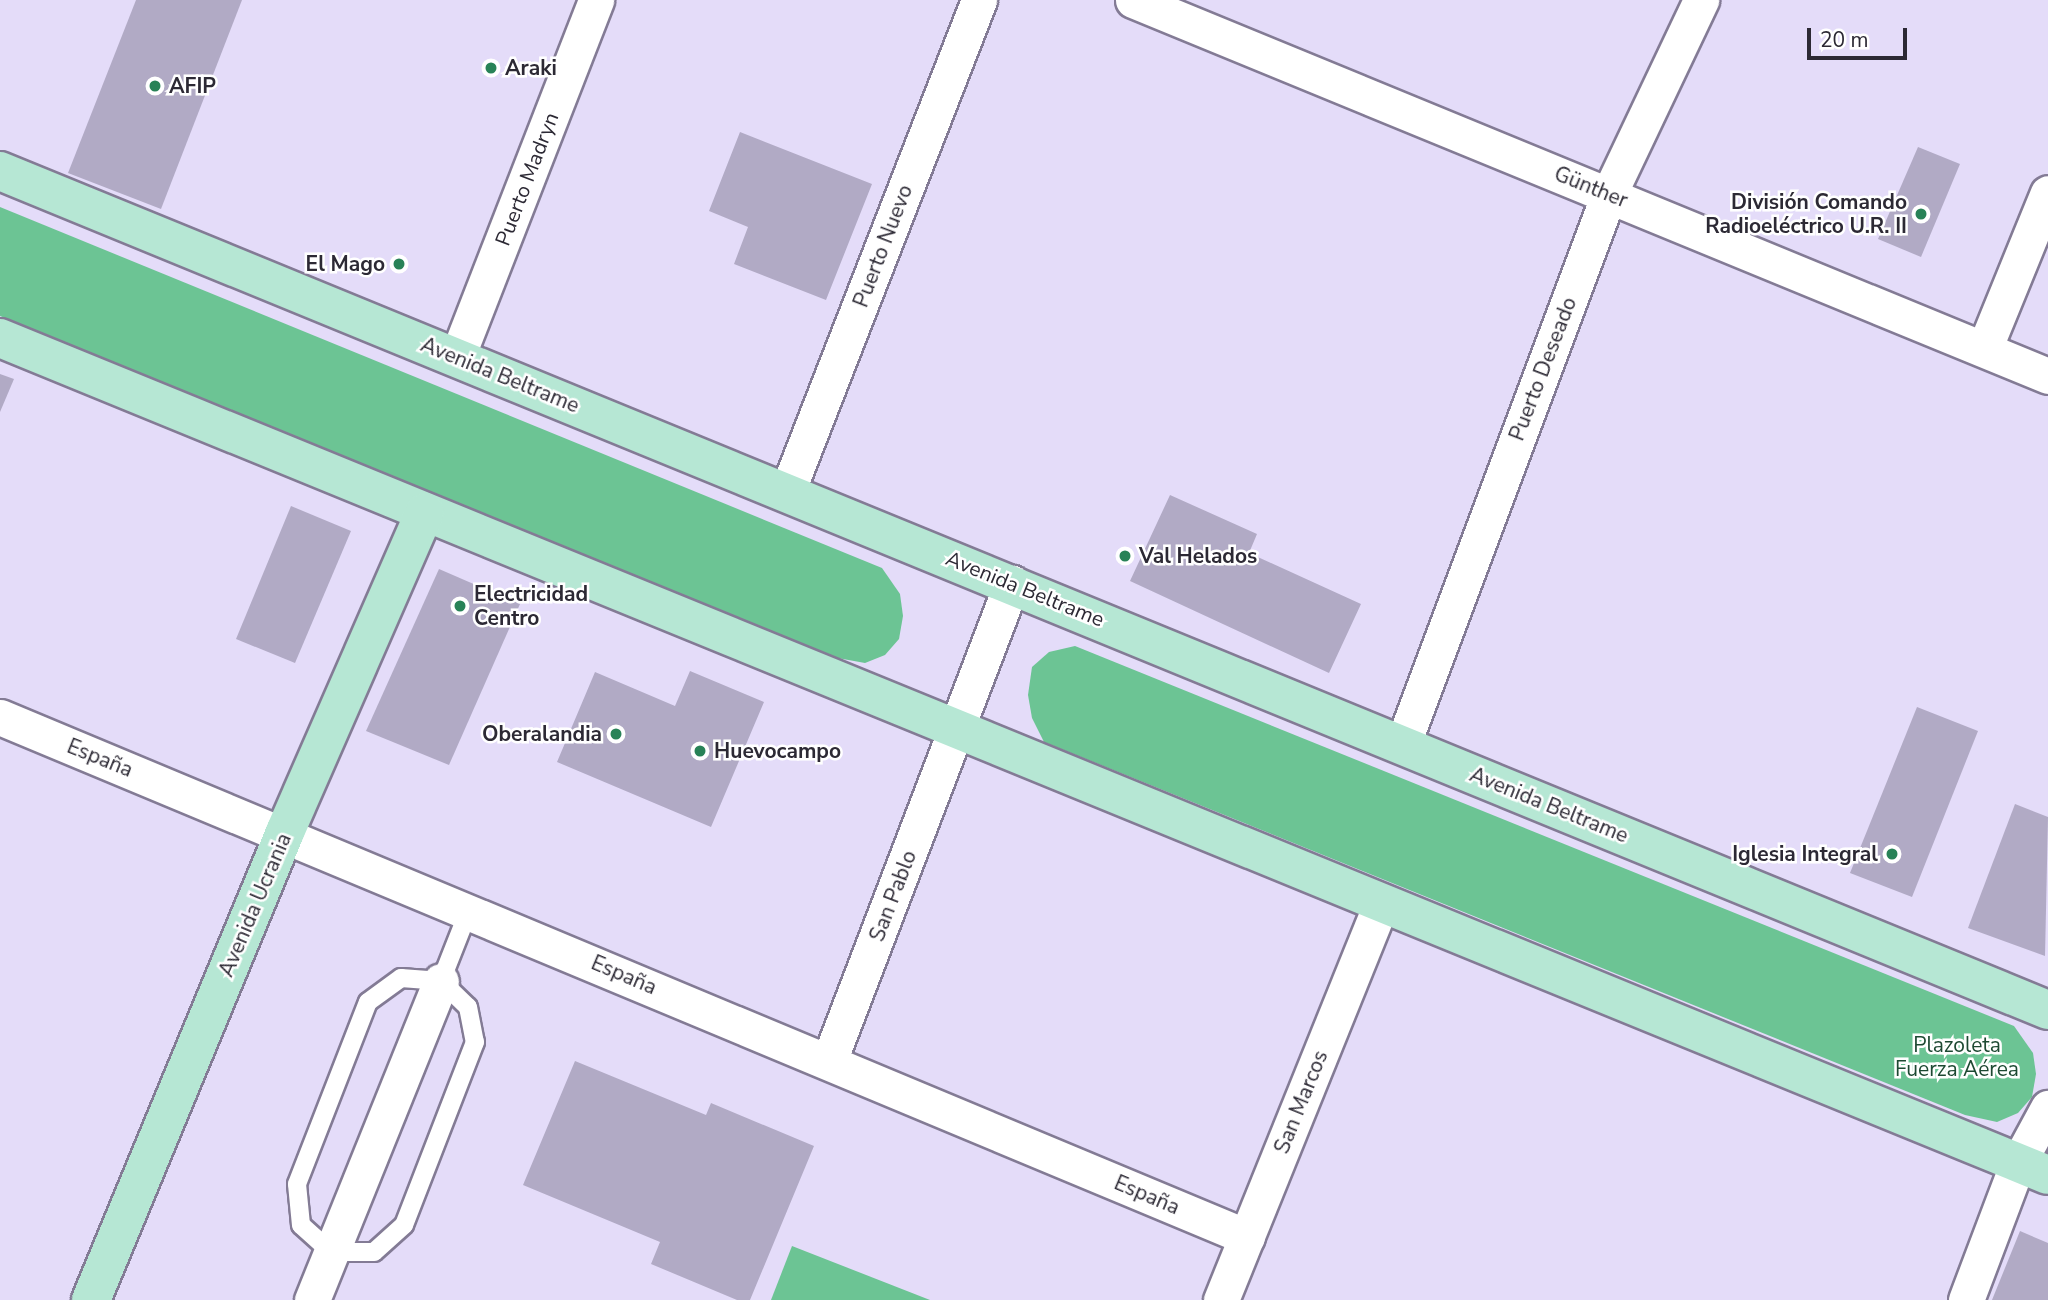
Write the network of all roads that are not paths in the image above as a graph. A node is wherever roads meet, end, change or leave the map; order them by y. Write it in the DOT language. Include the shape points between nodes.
graph roads {
  1 [pos="596,0"];
  2 [pos="979,0"];
  3 [pos="1133,0"];
  4 [pos="1701,0"];
  5 [pos="0,171"];
  6 [pos="2048,193"];
  7 [pos="1609,194"];
  8 [pos="0,338"];
  9 [pos="1985,347"];
  10 [pos="457,357"];
  11 [pos="2048,376"];
  12 [pos="786,492"];
  13 [pos="425,512"];
  14 [pos="1012,583"];
  15 [pos="0,717"];
  16 [pos="957,730"];
  17 [pos="1402,746"];
  18 [pos="285,832"];
  19 [pos="1381,904"];
  20 [pos="470,910"];
  21 [pos="441,981"];
  22 [pos="2048,1010"];
  23 [pos="829,1061"];
  24 [pos="2048,1108"];
  25 [pos="2032,1170"];
  26 [pos="1247,1237"];
  27 [pos="331,1252"];
  28 [pos="91,1300"];
  29 [pos="312,1300"];
  30 [pos="1221,1300"];
  31 [pos="1966,1300"];
  1 -- 10 [label="street, Puerto Madryn"];
  2 -- 12 [label="street, Puerto Nuevo"];
  3 -- 7 [label="street, Günther"];
  4 -- 7 [label="street, Puerto Deseado"];
  5 -- 10 [label="main road, Avenida Beltrame"];
  6 -- 9 [label="street"];
  7 -- 9 [label="street, Günther"];
  7 -- 17 [label="street, Puerto Deseado"];
  8 -- 13 [label="main road"];
  9 -- 11 [label="street, Günther"];
  10 -- 12 [label="main road, Avenida Beltrame"];
  12 -- 14 [label="main road, Avenida Beltrame"];
  13 -- 16 [label="main road"];
  13 -- 18 [label="main road, Avenida Ucrania"];
  14 -- 16 [label="street, San Pablo"];
  14 -- 17 [label="main road, Avenida Beltrame"];
  15 -- 18 [label="street, España"];
  16 -- 19 [label="main road"];
  16 -- 23 [label="street, San Pablo"];
  17 -- 22 [label="main road, Avenida Beltrame"];
  18 -- 20 [label="street, España"];
  18 -- 28 [label="main road, Avenida Ucrania"];
  19 -- 25 [label="main road"];
  19 -- 26 [label="street, San Marcos"];
  20 -- 21 [label="lane"];
  20 -- 23 [label="street, España"];
  21 -- 27 [label="street"];
  21 -- 27 [label="lane" via="468,1007 475,1042 404,1224 374,1252"];
  21 -- 27 [label="lane" via="401,978 368,1002 297,1184 301,1225"];
  23 -- 26 [label="street, España"];
  24 -- 25 [label="street"];
  25 -- 31 [label="street"];
  26 -- 30 [label="street, San Marcos"];
  27 -- 29 [label="street"];
}
